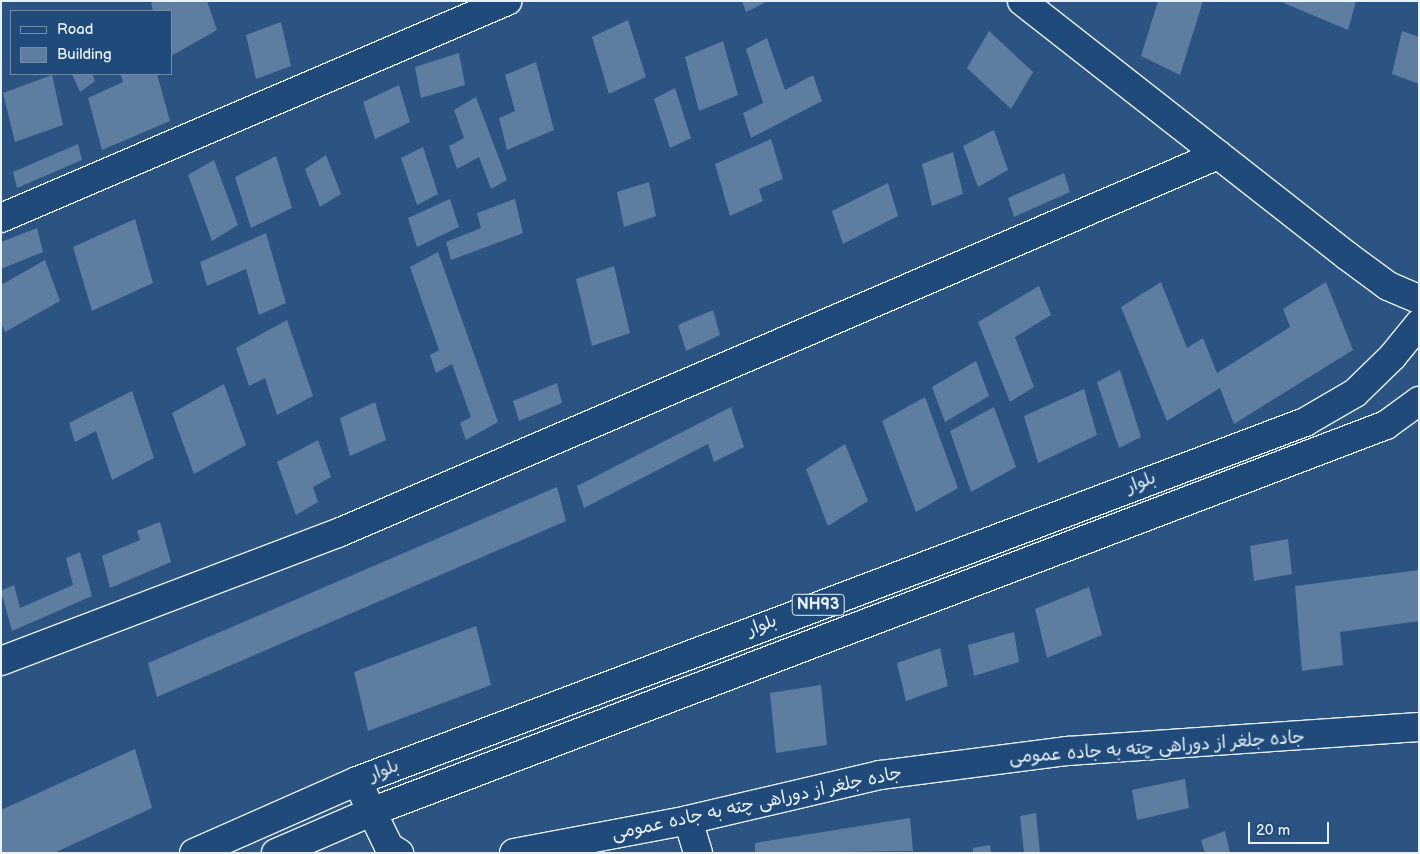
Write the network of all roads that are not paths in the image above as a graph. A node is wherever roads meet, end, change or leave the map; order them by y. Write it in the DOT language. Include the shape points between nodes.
graph roads {
  1 [pos="506,1"];
  2 [pos="1022,1"];
  3 [pos="1218,155"];
  4 [pos="1,218"];
  5 [pos="1419,299"];
  6 [pos="1419,324"];
  7 [pos="1418,404"];
  8 [pos="1,661"];
  9 [pos="1419,727"];
  10 [pos="357,781"];
  11 [pos="371,812"];
  12 [pos="688,820"];
  13 [pos="194,853"];
  14 [pos="276,853"];
  15 [pos="399,853"];
  16 [pos="514,853"];
  17 [pos="698,853"];
  1 -- 4 [label="street"];
  2 -- 3 [label="street"];
  3 -- 5 [label="street" via="1388,286"];
  3 -- 8 [label="street" via="338,533"];
  6 -- 10 [label="street, بلوار / NH93" via="1392,357 1355,393 1305,422"];
  7 -- 11 [label="street, بلوار / NH93" via="1386,425"];
  9 -- 12 [label="street, جاده جلغر از دوراهی چته به جاده عمومی" via="1057,752 880,775"];
  10 -- 11 [label="street"];
  10 -- 13 [label="street, بلوار / NH93"];
  11 -- 14 [label="street, بلوار / NH93"];
  11 -- 15 [label="street" via="389,847"];
  12 -- 16 [label="street, جاده جلغر از دوراهی چته به جاده عمومی"];
  12 -- 17 [label="street"];
}
